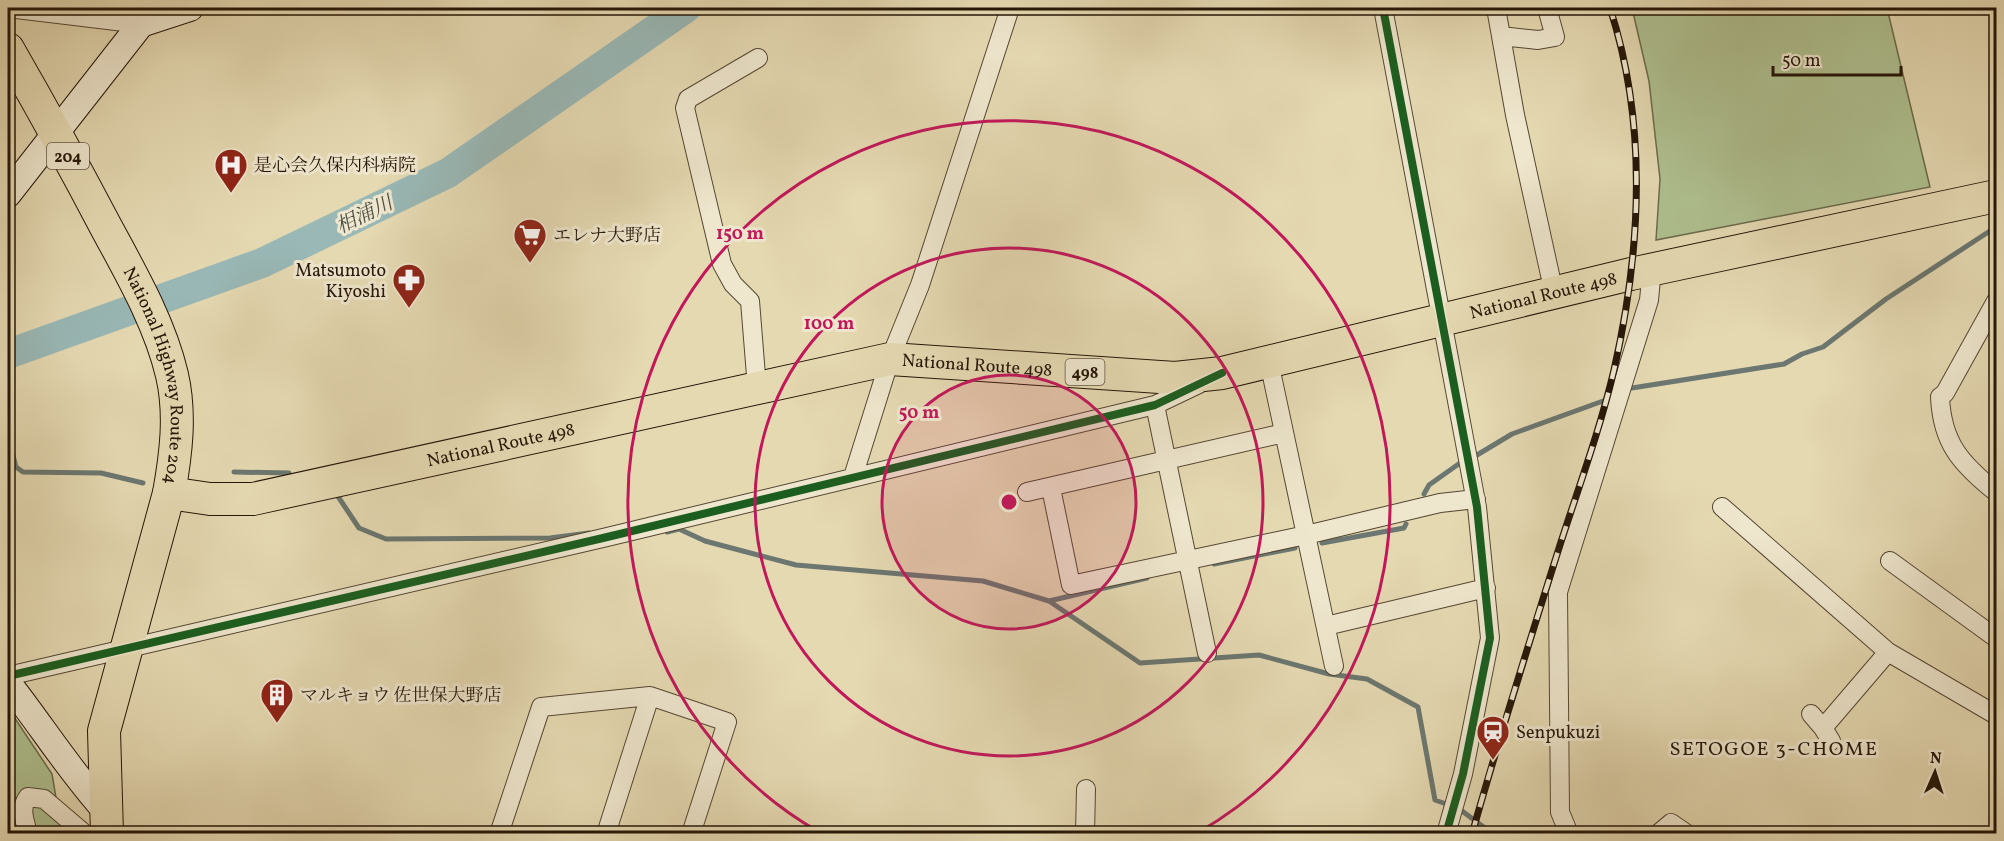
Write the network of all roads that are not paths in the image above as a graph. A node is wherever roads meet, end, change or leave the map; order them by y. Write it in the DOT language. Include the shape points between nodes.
graph roads {
  1 [pos="8,8"];
  2 [pos="190,8"];
  3 [pos="1010,8"];
  4 [pos="1383,8"];
  5 [pos="1496,8"];
  6 [pos="1547,8"];
  7 [pos="141,24"];
  8 [pos="1501,36"];
  9 [pos="8,49"];
  10 [pos="758,58"];
  11 [pos="55,130"];
  12 [pos="8,194"];
  13 [pos="1996,196"];
  14 [pos="1652,270"];
  15 [pos="1554,292"];
  16 [pos="1996,301"];
  17 [pos="1440,320"];
  18 [pos="891,359"];
  19 [pos="1269,362"];
  20 [pos="1222,373"];
  21 [pos="757,388"];
  22 [pos="1155,405"];
  23 [pos="1284,433"];
  24 [pos="1166,460"];
  25 [pos="853,477"];
  26 [pos="1051,488"];
  27 [pos="1027,492"];
  28 [pos="1996,492"];
  29 [pos="169,493"];
  30 [pos="1476,499"];
  31 [pos="1722,507"];
  32 [pos="1306,535"];
  33 [pos="1187,559"];
  34 [pos="1890,561"];
  35 [pos="1486,588"];
  36 [pos="1326,626"];
  37 [pos="1996,638"];
  38 [pos="126,650"];
  39 [pos="1888,652"];
  40 [pos="1207,653"];
  41 [pos="1334,666"];
  42 [pos="8,676"];
  43 [pos="8,683"];
  44 [pos="650,696"];
  45 [pos="1811,714"];
  46 [pos="1996,716"];
  47 [pos="1086,789"];
  48 [pos="106,822"];
  49 [pos="1448,826"];
  50 [pos="28,834"];
  51 [pos="85,834"];
  52 [pos="499,834"];
  53 [pos="606,834"];
  54 [pos="691,834"];
  55 [pos="1085,834"];
  56 [pos="1569,834"];
  57 [pos="1658,834"];
  58 [pos="1687,834"];
  1 -- 7 [label="street"];
  2 -- 7 [label="street"];
  3 -- 18 [label="street" via="920,285"];
  4 -- 17 [label="street"];
  5 -- 8 [label="street"];
  6 -- 8 [label="street" via="1554,37 1538,40"];
  7 -- 11 [label="street"];
  8 -- 15 [label="street"];
  9 -- 11 [label="highway, National Highway Route 204 / 204"];
  10 -- 21 [label="street" via="688,99 685,108 722,264 733,285 750,301"];
  11 -- 12 [label="street"];
  11 -- 29 [label="highway, National Highway Route 204 / 204" via="126,264 162,343 177,411 176,453"];
  13 -- 14 [label="highway, National Route 498 / 498"];
  14 -- 15 [label="highway, National Route 498 / 498"];
  14 -- 56 [label="street" via="1649,300 1558,592 1560,813"];
  15 -- 17 [label="highway, National Route 498 / 498"];
  16 -- 28 [label="street" via="1975,343 1940,397 1941,424 1953,450"];
  17 -- 19 [label="highway, National Route 498 / 498"];
  17 -- 30 [label="street"];
  18 -- 20 [label="highway, National Route 498 / 498" via="1175,378"];
  18 -- 21 [label="highway, National Route 498 / 498"];
  18 -- 25 [label="street"];
  19 -- 20 [label="highway, National Route 498 / 498"];
  19 -- 23 [label="street"];
  20 -- 22 [label="street"];
  21 -- 29 [label="highway, National Route 498 / 498" via="253,499 210,499"];
  22 -- 24 [label="street"];
  22 -- 25 [label="street"];
  23 -- 24 [label="street"];
  23 -- 32 [label="street"];
  24 -- 26 [label="street"];
  24 -- 33 [label="street"];
  25 -- 38 [label="street"];
  26 -- 27 [label="street"];
  26 -- 33 [label="street" via="1071,585"];
  29 -- 38 [label="highway, National Highway Route 204 / 204"];
  30 -- 32 [label="street" via="1440,503"];
  30 -- 35 [label="street"];
  31 -- 39 [label="street"];
  32 -- 33 [label="street"];
  32 -- 36 [label="street"];
  33 -- 40 [label="street"];
  34 -- 37 [label="street"];
  35 -- 36 [label="street"];
  35 -- 49 [label="street" via="1490,638"];
  36 -- 41 [label="street"];
  38 -- 42 [label="street"];
  38 -- 48 [label="highway, National Highway Route 204 / 204" via="105,731"];
  39 -- 45 [label="street" via="1827,735"];
  39 -- 46 [label="street"];
  43 -- 48 [label="street" via="46,731"];
  44 -- 52 [label="street" via="541,707"];
  44 -- 53 [label="street"];
  44 -- 54 [label="street" via="728,722"];
  47 -- 55 [label="street"];
  50 -- 51 [label="street" via="22,812 28,797 44,799"];
  57 -- 58 [label="street" via="1671,823"];
}
